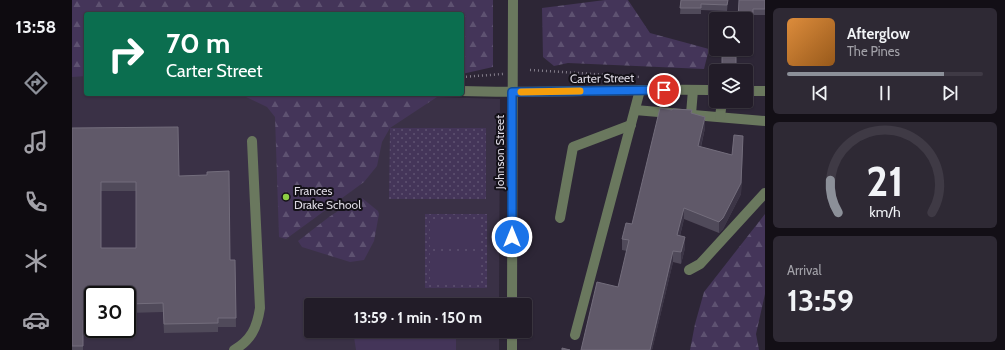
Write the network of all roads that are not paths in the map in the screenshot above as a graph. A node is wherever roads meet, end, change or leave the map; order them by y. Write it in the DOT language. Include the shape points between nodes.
graph roads {
  1 [pos="513,0"];
  2 [pos="640,90"];
  3 [pos="693,90"];
  4 [pos="709,90"];
  5 [pos="464,91"];
  6 [pos="753,91"];
  7 [pos="765,91"];
  8 [pos="512,92"];
  9 [pos="721,108"];
  10 [pos="635,110"];
  11 [pos="691,114"];
  12 [pos="720,117"];
  13 [pos="765,120"];
  14 [pos="631,126"];
  15 [pos="252,141"];
  16 [pos="765,193"];
  17 [pos="560,218"];
  18 [pos="689,270"];
  19 [pos="512,298"];
  20 [pos="575,335"];
  21 [pos="512,338"];
  22 [pos="234,350"];
  23 [pos="512,350"];
  1 -- 8 [label="street, Johnson Street"];
  2 -- 3 [label="street, Carter Street"];
  2 -- 8 [label="street, Carter Street"];
  2 -- 10 [label="street"];
  3 -- 4 [label="street, Carter Street"];
  3 -- 11 [label="street"];
  5 -- 8 [label="street, Carter Street"];
  6 -- 7 [label="street"];
  8 -- 19 [label="street, Johnson Street"];
  9 -- 12 [label="street"];
  10 -- 11 [label="street"];
  10 -- 14 [label="street"];
  11 -- 12 [label="street"];
  12 -- 13 [label="street"];
  14 -- 17 [label="street" via="573,147"];
  14 -- 20 [label="street"];
  15 -- 22 [label="street" via="260,308 258,322 252,335"];
  16 -- 18 [label="street" via="700,264"];
  21 -- 23 [label="street"];
}
